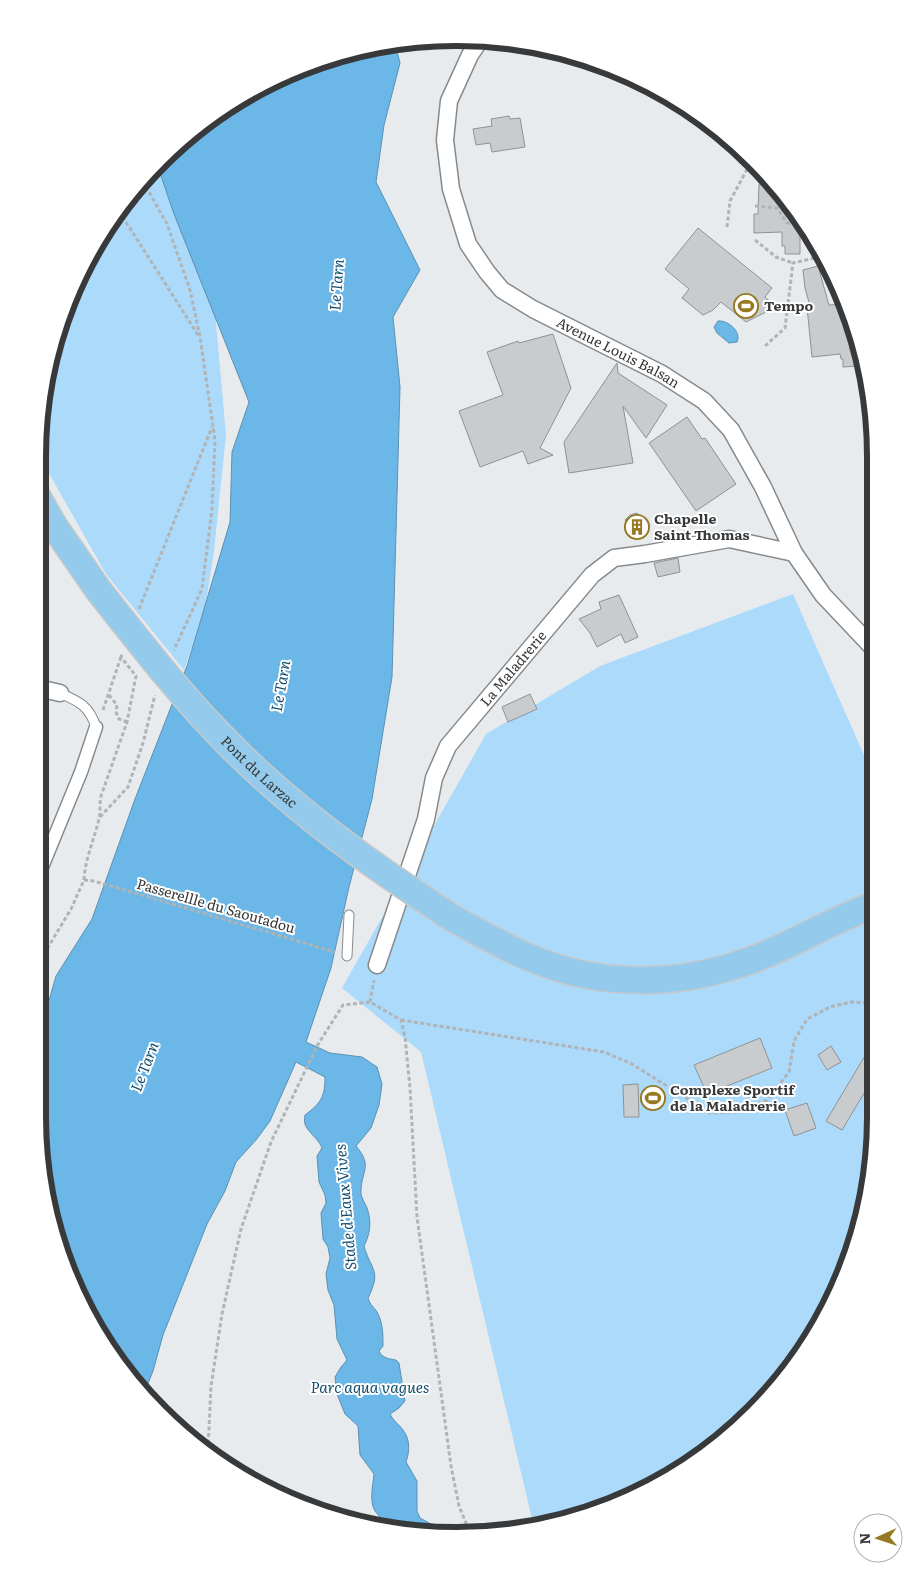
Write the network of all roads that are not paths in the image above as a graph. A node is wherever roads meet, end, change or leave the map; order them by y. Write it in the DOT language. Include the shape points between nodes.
graph roads {
  1 [pos="476,47"];
  2 [pos="46,512"];
  3 [pos="794,552"];
  4 [pos="867,641"];
  5 [pos="46,690"];
  6 [pos="60,693"];
  7 [pos="96,727"];
  8 [pos="46,858"];
  9 [pos="867,906"];
  10 [pos="350,915"];
  11 [pos="347,956"];
  12 [pos="377,966"];
  1 -- 3 [label="street, Avenue Louis Balsan" via="449,101 445,140 451,189 468,244 502,290 662,374 704,402 732,430"];
  2 -- 9 [label="main road, Pont du Larzac, bridge" via="99,591 221,736 324,830 388,876 487,938 529,958 604,978 640,981 678,979 717,972 754,959"];
  3 -- 4 [label="street, Avenue Louis Balsan" via="823,594"];
  3 -- 12 [label="street, La Maladrerie" via="729,539 614,558 592,575 448,746 434,778 426,819"];
  5 -- 6 [label="street"];
  6 -- 7 [label="lane" via="91,712"];
  7 -- 8 [label="street"];
  10 -- 11 [label="lane"];
}
